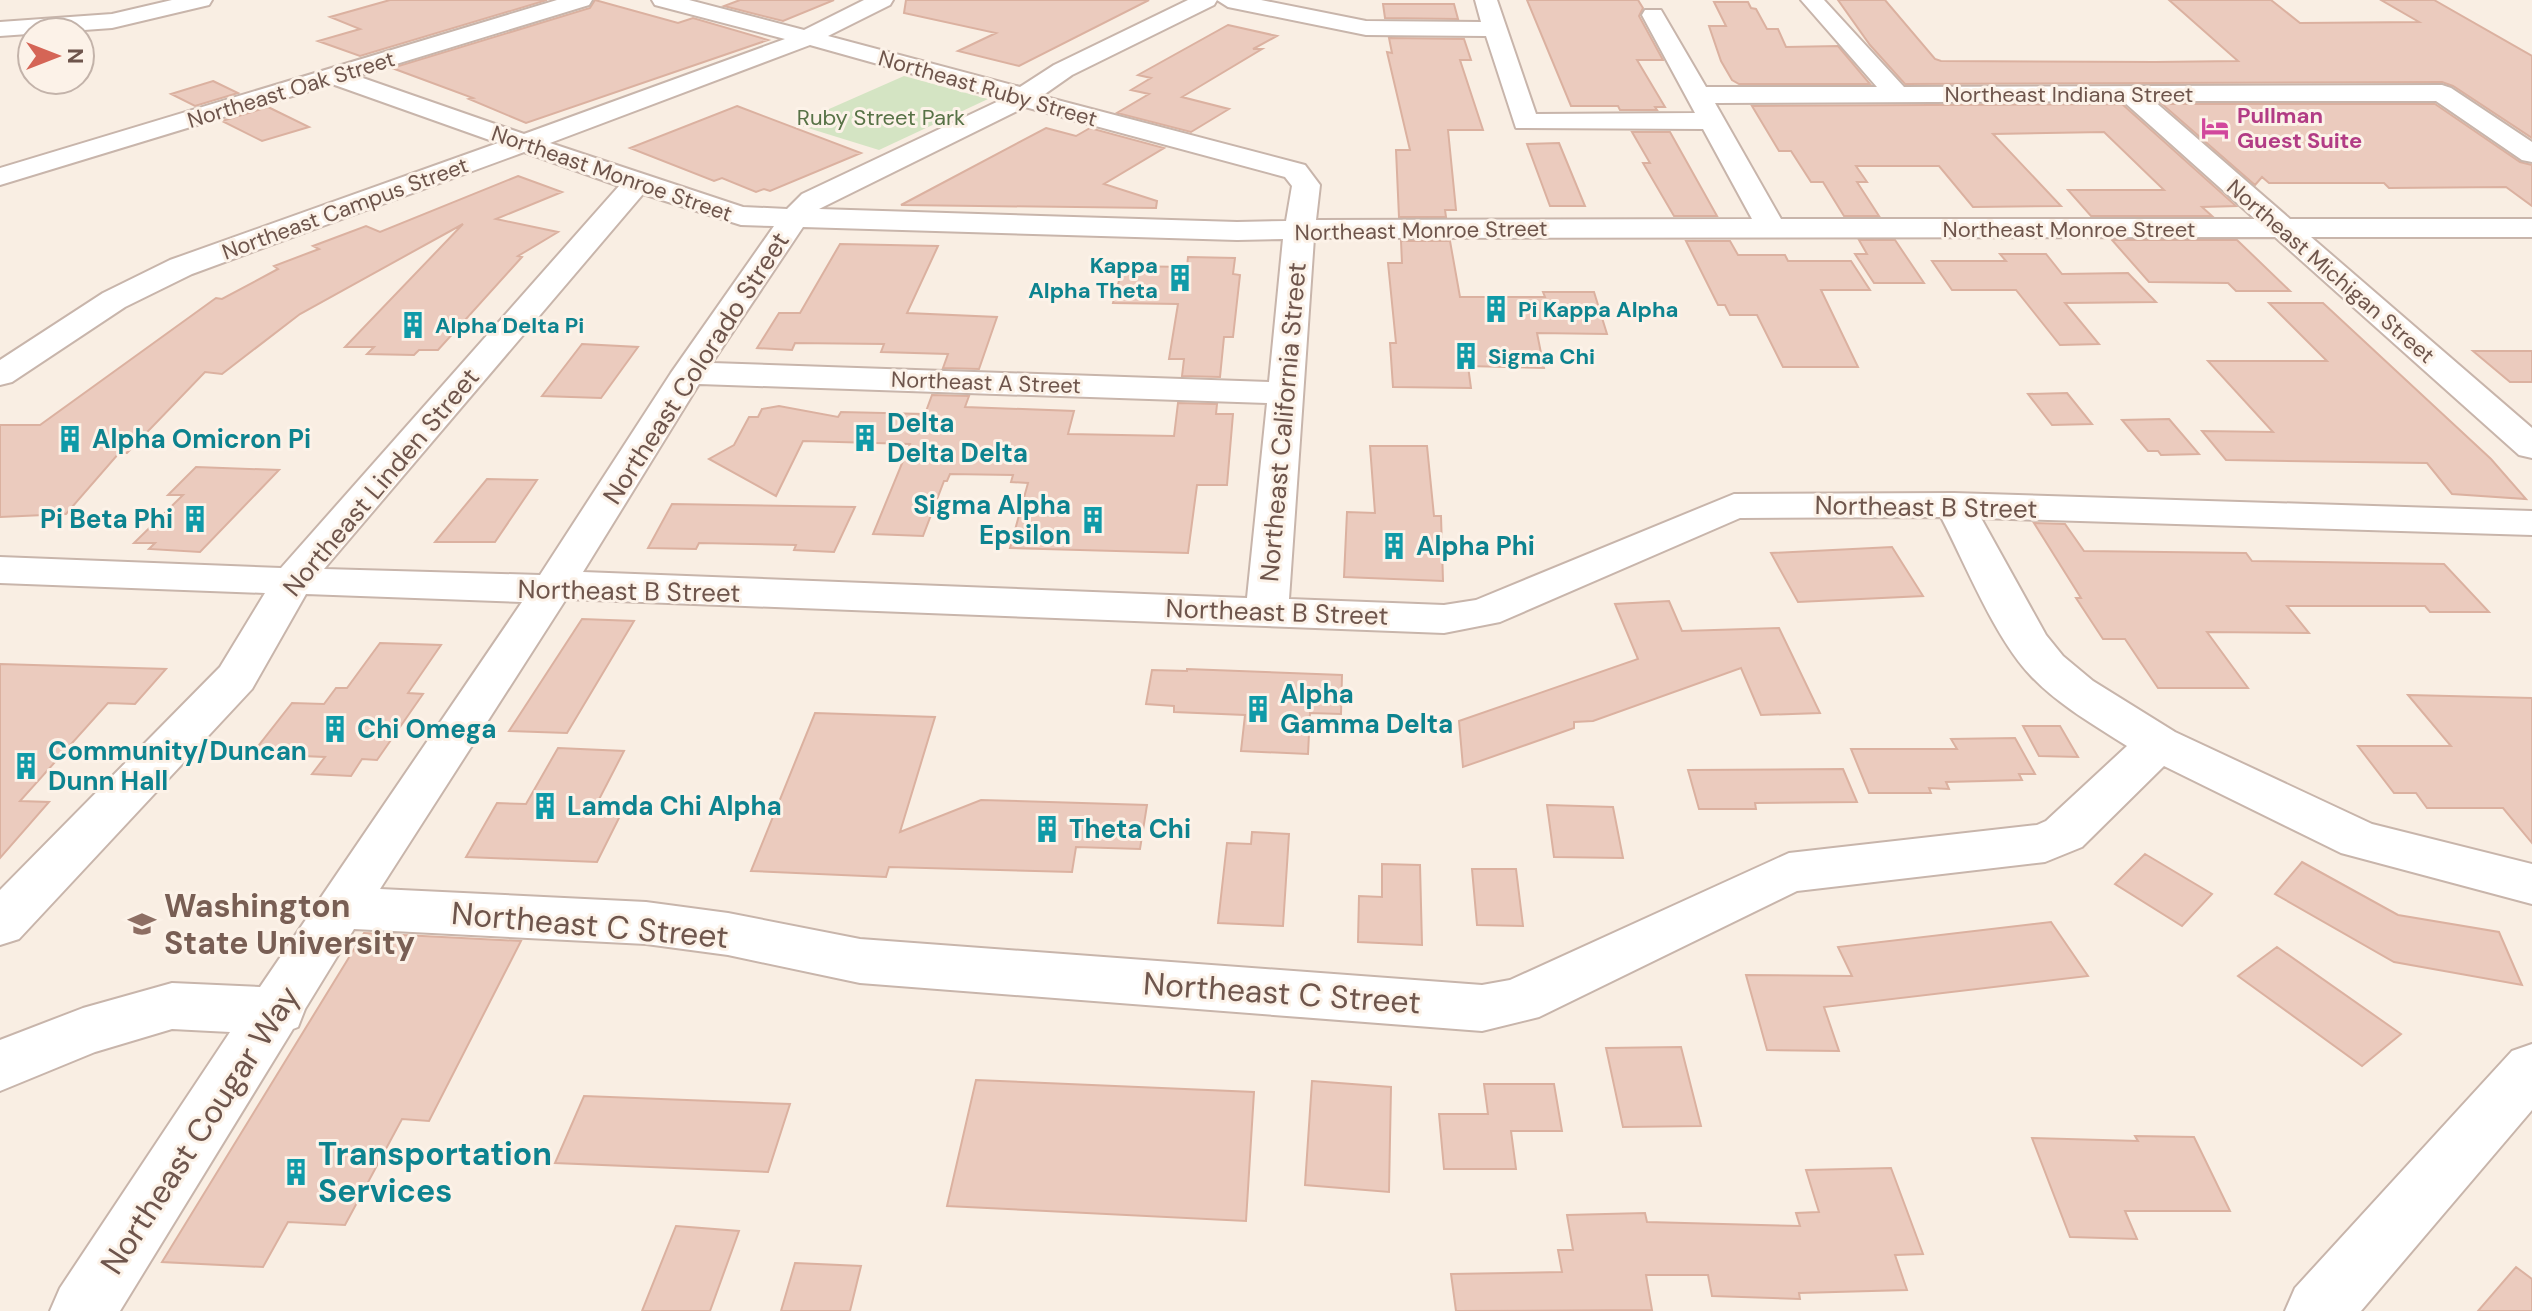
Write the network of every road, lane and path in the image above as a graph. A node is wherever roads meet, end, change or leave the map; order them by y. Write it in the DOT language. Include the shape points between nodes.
graph roads {
  1 [pos="134,0"];
  2 [pos="201,0"];
  3 [pos="581,0"];
  4 [pos="663,0"];
  5 [pos="882,0"];
  6 [pos="1206,0"];
  7 [pos="1228,0"];
  8 [pos="1486,0"];
  9 [pos="1812,0"];
  10 [pos="1653,15"];
  11 [pos="112,21"];
  12 [pos="0,29"];
  13 [pos="1496,29"];
  14 [pos="806,37"];
  15 [pos="96,38"];
  16 [pos="333,76"];
  17 [pos="1896,93"];
  18 [pos="2130,94"];
  19 [pos="1696,95"];
  20 [pos="1021,98"];
  21 [pos="1711,121"];
  22 [pos="522,144"];
  23 [pos="2532,154"];
  24 [pos="0,177"];
  25 [pos="637,183"];
  26 [pos="1306,185"];
  27 [pos="794,218"];
  28 [pos="2283,228"];
  29 [pos="2532,228"];
  30 [pos="1772,229"];
  31 [pos="1299,232"];
  32 [pos="688,373"];
  33 [pos="0,375"];
  34 [pos="1285,393"];
  35 [pos="2532,447"];
  36 [pos="1954,505"];
  37 [pos="2532,523"];
  38 [pos="0,570"];
  39 [pos="291,582"];
  40 [pos="553,587"];
  41 [pos="1267,611"];
  42 [pos="2158,744"];
  43 [pos="2532,884"];
  44 [pos="340,908"];
  45 [pos="0,924"];
  46 [pos="278,1011"];
  47 [pos="0,1066"];
  48 [pos="2532,1069"];
  49 [pos="83,1311"];
  50 [pos="2318,1311"];
  1 -- 11 [label="street"];
  2 -- 11 [label="street"];
  3 -- 16 [label="street, Northeast Oak Street"];
  4 -- 14 [label="street, Northeast Ruby Street"];
  5 -- 14 [label="street, Northeast Campus Street"];
  6 -- 20 [label="street, Northeast Colorado Street" via="1063,70"];
  7 -- 13 [label="street" via="1366,28"];
  8 -- 13 [label="street"];
  9 -- 17 [label="street"];
  10 -- 19 [label="street"];
  11 -- 12 [label="street"];
  11 -- 15 [label="street"];
  13 -- 21 [label="street" via="1525,122"];
  14 -- 20 [label="street, Northeast Ruby Street" via="1004,89"];
  14 -- 22 [label="street, Northeast Campus Street"];
  16 -- 22 [label="street, Northeast Monroe Street"];
  16 -- 24 [label="street, Northeast Oak Street"];
  17 -- 18 [label="street, Northeast Indiana Street"];
  17 -- 19 [label="street, Northeast Indiana Street"];
  18 -- 23 [label="street, Northeast Indiana Street" via="2442,93"];
  18 -- 28 [label="street, Northeast Michigan Street"];
  19 -- 21 [label="street"];
  20 -- 26 [label="street, Northeast Ruby Street" via="1295,171"];
  20 -- 27 [label="street, Northeast Colorado Street" via="812,200"];
  21 -- 30 [label="street"];
  22 -- 25 [label="street, Northeast Monroe Street"];
  22 -- 33 [label="street, Northeast Campus Street" via="160,276"];
  25 -- 27 [label="street, Northeast Monroe Street" via="741,216"];
  25 -- 39 [label="street, Northeast Linden Street"];
  26 -- 31 [label="street, Northeast California Street"];
  27 -- 31 [label="street, Northeast Monroe Street"];
  27 -- 32 [label="street, Northeast Colorado Street"];
  28 -- 29 [label="street, Northeast Monroe Street"];
  28 -- 30 [label="street, Northeast Monroe Street"];
  28 -- 35 [label="street, Northeast Michigan Street"];
  30 -- 31 [label="street, Northeast Monroe Street"];
  31 -- 34 [label="street, Northeast California Street"];
  32 -- 34 [label="street, Northeast A Street"];
  32 -- 40 [label="street, Northeast Colorado Street"];
  34 -- 41 [label="street, Northeast California Street"];
  36 -- 37 [label="street, Northeast B Street"];
  36 -- 41 [label="street, Northeast B Street" via="1734,506 1485,612 1444,619"];
  36 -- 42 [label="street" via="2028,642 2047,666 2077,692"];
  38 -- 39 [label="street, Northeast B Street"];
  39 -- 40 [label="street, Northeast B Street"];
  39 -- 45 [label="street, Northeast Linden Street" via="236,678"];
  40 -- 41 [label="street, Northeast B Street"];
  40 -- 44 [label="street, Northeast Colorado Street"];
  42 -- 43 [label="street" via="2359,840"];
  42 -- 44 [label="street, Northeast C Street" via="2064,834 2045,843 1789,872 1519,1001 1482,1008 860,961 646,923"];
  44 -- 46 [label="street, Northeast Cougar Way"];
  46 -- 47 [label="street" via="172,1006 83,1032"];
  46 -- 49 [label="street, Northeast Cougar Way"];
  48 -- 50 [label="street"];
}
